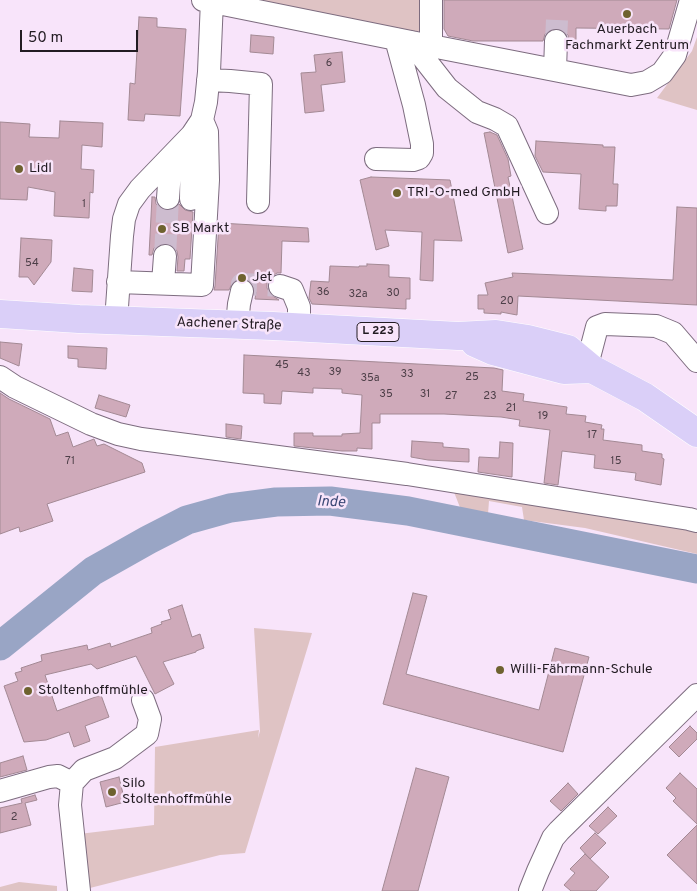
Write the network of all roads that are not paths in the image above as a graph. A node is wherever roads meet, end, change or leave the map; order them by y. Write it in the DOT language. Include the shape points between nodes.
graph roads {
  1 [pos="431,0"];
  2 [pos="691,0"];
  3 [pos="209,1"];
  4 [pos="556,40"];
  5 [pos="412,42"];
  6 [pos="555,70"];
  7 [pos="208,80"];
  8 [pos="197,127"];
  9 [pos="376,160"];
  10 [pos="164,165"];
  11 [pos="162,198"];
  12 [pos="191,199"];
  13 [pos="258,202"];
  14 [pos="547,213"];
  15 [pos="158,255"];
  16 [pos="118,282"];
  17 [pos="157,283"];
  18 [pos="280,286"];
  19 [pos="242,291"];
  20 [pos="0,314"];
  21 [pos="116,321"];
  22 [pos="237,325"];
  23 [pos="299,327"];
  24 [pos="697,361"];
  25 [pos="589,367"];
  26 [pos="0,377"];
  27 [pos="697,433"];
  28 [pos="697,521"];
  29 [pos="697,695"];
  30 [pos="143,700"];
  31 [pos="72,783"];
  32 [pos="0,791"];
  33 [pos="534,881"];
  34 [pos="80,891"];
  1 -- 5 [label="street"];
  2 -- 6 [label="street" via="675,56 662,72 647,82 631,85"];
  3 -- 5 [label="street"];
  3 -- 7 [label="street"];
  4 -- 6 [label="street"];
  5 -- 6 [label="street"];
  5 -- 9 [label="street" via="414,105 422,153 413,160"];
  5 -- 14 [label="street" via="448,88 477,112 507,126"];
  7 -- 8 [label="street" via="206,102"];
  7 -- 13 [label="street" via="261,84"];
  8 -- 10 [label="street"];
  8 -- 12 [label="street"];
  8 -- 17 [label="street" via="207,132 208,180 202,285"];
  10 -- 11 [label="street"];
  10 -- 16 [label="street" via="129,204 124,219"];
  15 -- 17 [label="street"];
  16 -- 17 [label="street"];
  16 -- 21 [label="street"];
  18 -- 23 [label="street" via="292,290 299,307"];
  19 -- 22 [label="street"];
  20 -- 21 [label="main road, Aachener Straße / L 223"];
  21 -- 22 [label="main road, Aachener Straße / L 223"];
  22 -- 23 [label="main road, Aachener Straße / L 223"];
  23 -- 25 [label="main road, Aachener Straße / L 223" via="458,336 493,351 564,370"];
  24 -- 25 [label="street" via="673,332 656,326 605,324 596,327"];
  25 -- 27 [label="main road, Aachener Straße / L 223" via="645,397"];
  26 -- 28 [label="street" via="91,424 141,439 406,474"];
  29 -- 33 [label="street" via="559,831"];
  30 -- 31 [label="street" via="150,719 147,734 115,758 84,770"];
  31 -- 32 [label="street" via="58,776 49,777"];
  31 -- 34 [label="street" via="70,805"];
}
